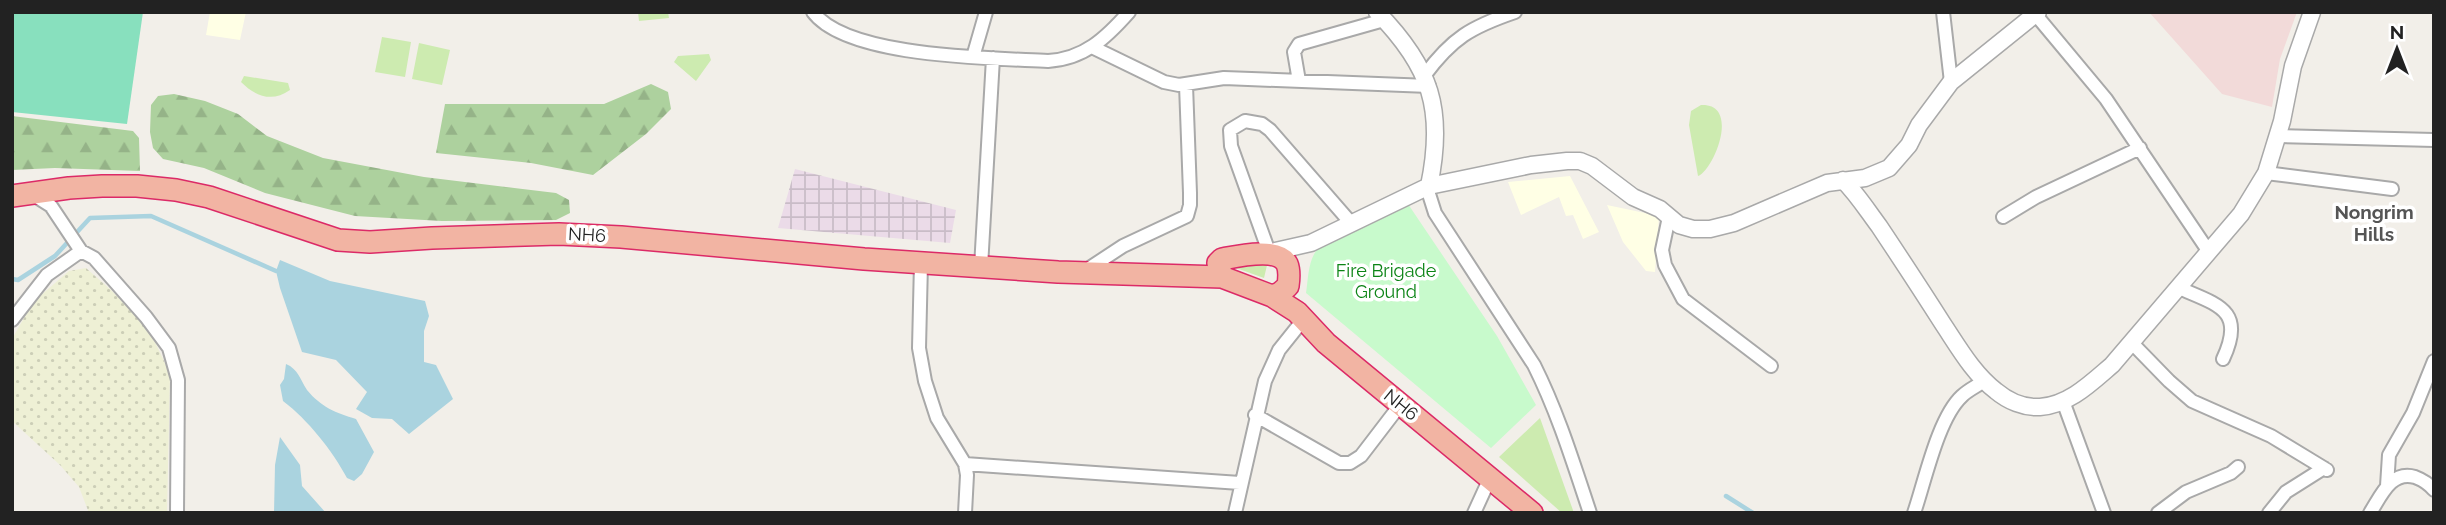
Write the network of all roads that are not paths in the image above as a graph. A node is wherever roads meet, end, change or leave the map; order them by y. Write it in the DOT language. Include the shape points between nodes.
graph roads {
  1 [pos="813,12"];
  2 [pos="986,12"];
  3 [pos="1129,12"];
  4 [pos="1515,12"];
  5 [pos="1943,12"];
  6 [pos="2312,12"];
  7 [pos="2037,14"];
  8 [pos="1380,16"];
  9 [pos="1093,47"];
  10 [pos="973,57"];
  11 [pos="993,58"];
  12 [pos="1299,81"];
  13 [pos="1427,81"];
  14 [pos="1951,82"];
  15 [pos="1186,85"];
  16 [pos="2278,136"];
  17 [pos="2434,140"];
  18 [pos="2140,148"];
  19 [pos="2266,173"];
  20 [pos="1843,180"];
  21 [pos="1429,186"];
  22 [pos="2392,189"];
  23 [pos="22,195"];
  24 [pos="1669,217"];
  25 [pos="2003,217"];
  26 [pos="1351,223"];
  27 [pos="1311,243"];
  28 [pos="78,246"];
  29 [pos="2209,252"];
  30 [pos="1265,253"];
  31 [pos="922,263"];
  32 [pos="981,267"];
  33 [pos="1222,268"];
  34 [pos="1082,273"];
  35 [pos="1283,284"];
  36 [pos="2179,288"];
  37 [pos="1300,316"];
  38 [pos="12,320"];
  39 [pos="2132,342"];
  40 [pos="2223,359"];
  41 [pos="2434,361"];
  42 [pos="1770,366"];
  43 [pos="1984,381"];
  44 [pos="2063,401"];
  45 [pos="1400,405"];
  46 [pos="1255,415"];
  47 [pos="965,464"];
  48 [pos="2238,467"];
  49 [pos="1490,478"];
  50 [pos="1240,483"];
  51 [pos="2387,486"];
  52 [pos="2433,488"];
  53 [pos="177,513"];
  54 [pos="965,513"];
  55 [pos="1234,513"];
  56 [pos="1474,513"];
  57 [pos="1532,513"];
  58 [pos="1590,513"];
  59 [pos="1914,513"];
  60 [pos="2104,513"];
  61 [pos="2158,513"];
  62 [pos="2269,513"];
  63 [pos="2370,513"];
  1 -- 10 [label="street" via="831,28 876,44"];
  2 -- 10 [label="street"];
  3 -- 9 [label="street"];
  4 -- 13 [label="street" via="1458,38 1440,55"];
  5 -- 14 [label="street"];
  6 -- 16 [label="street" via="2293,66"];
  7 -- 14 [label="street"];
  7 -- 18 [label="street"];
  8 -- 12 [label="street" via="1299,44 1294,52"];
  8 -- 13 [label="street" via="1414,54"];
  9 -- 11 [label="street" via="1064,60"];
  9 -- 15 [label="street" via="1164,82"];
  10 -- 11 [label="street"];
  11 -- 32 [label="street"];
  12 -- 13 [label="street"];
  12 -- 15 [label="street" via="1224,78"];
  13 -- 21 [label="street" via="1435,138"];
  14 -- 20 [label="street" via="1889,168 1866,178"];
  15 -- 34 [label="street" via="1187,216 1122,246"];
  16 -- 17 [label="street"];
  16 -- 19 [label="street"];
  18 -- 25 [label="street"];
  18 -- 29 [label="street"];
  19 -- 22 [label="street"];
  19 -- 29 [label="street" via="2241,214"];
  20 -- 24 [label="street" via="1710,229 1679,225"];
  20 -- 43 [label="street"];
  21 -- 24 [label="street" via="1531,165 1580,162"];
  21 -- 26 [label="street"];
  21 -- 58 [label="street" via="1435,213 1534,365 1559,418"];
  23 -- 28 [label="street" via="51,206"];
  23 -- 31 [label="highway, NH6 / NH6" via="102,186 176,190 338,240 559,234"];
  24 -- 42 [label="street" via="1662,250 1683,299"];
  26 -- 27 [label="street"];
  26 -- 30 [label="street" via="1270,130 1245,121 1230,130 1231,146"];
  27 -- 30 [label="street"];
  27 -- 35 [label="street"];
  28 -- 38 [label="street" via="47,275"];
  28 -- 53 [label="street" via="94,258 169,348 178,380"];
  29 -- 36 [label="street"];
  30 -- 33 [label="highway, NH6"];
  30 -- 35 [label="highway, NH6" via="1286,261"];
  31 -- 32 [label="highway, NH6 / NH6"];
  31 -- 47 [label="street" via="919,348 925,381 937,418"];
  32 -- 34 [label="highway, NH6 / NH6"];
  33 -- 34 [label="highway, NH6 / NH6" via="1169,274"];
  33 -- 35 [label="highway, NH6"];
  35 -- 37 [label="highway, NH6 / NH6"];
  36 -- 39 [label="street"];
  36 -- 40 [label="street" via="2223,307 2229,315 2231,343"];
  37 -- 45 [label="highway, NH6 / NH6" via="1326,344"];
  37 -- 46 [label="street" via="1270,366"];
  39 -- 44 [label="street" via="2088,386"];
  39 -- 62 [label="street" via="2192,401 2271,436 2325,469 2286,492"];
  41 -- 51 [label="street" via="2413,413 2389,455"];
  43 -- 44 [label="street" via="2024,406"];
  43 -- 59 [label="street" via="1952,407"];
  44 -- 60 [label="street"];
  45 -- 46 [label="street" via="1361,456 1350,463 1339,463"];
  45 -- 49 [label="highway, NH6 / NH6"];
  46 -- 50 [label="street"];
  47 -- 50 [label="street"];
  47 -- 54 [label="street"];
  48 -- 61 [label="street" via="2186,492"];
  49 -- 56 [label="street"];
  49 -- 57 [label="highway, NH6 / NH6"];
  50 -- 55 [label="street"];
  51 -- 52 [label="street" via="2405,476"];
  51 -- 63 [label="street"];
}
